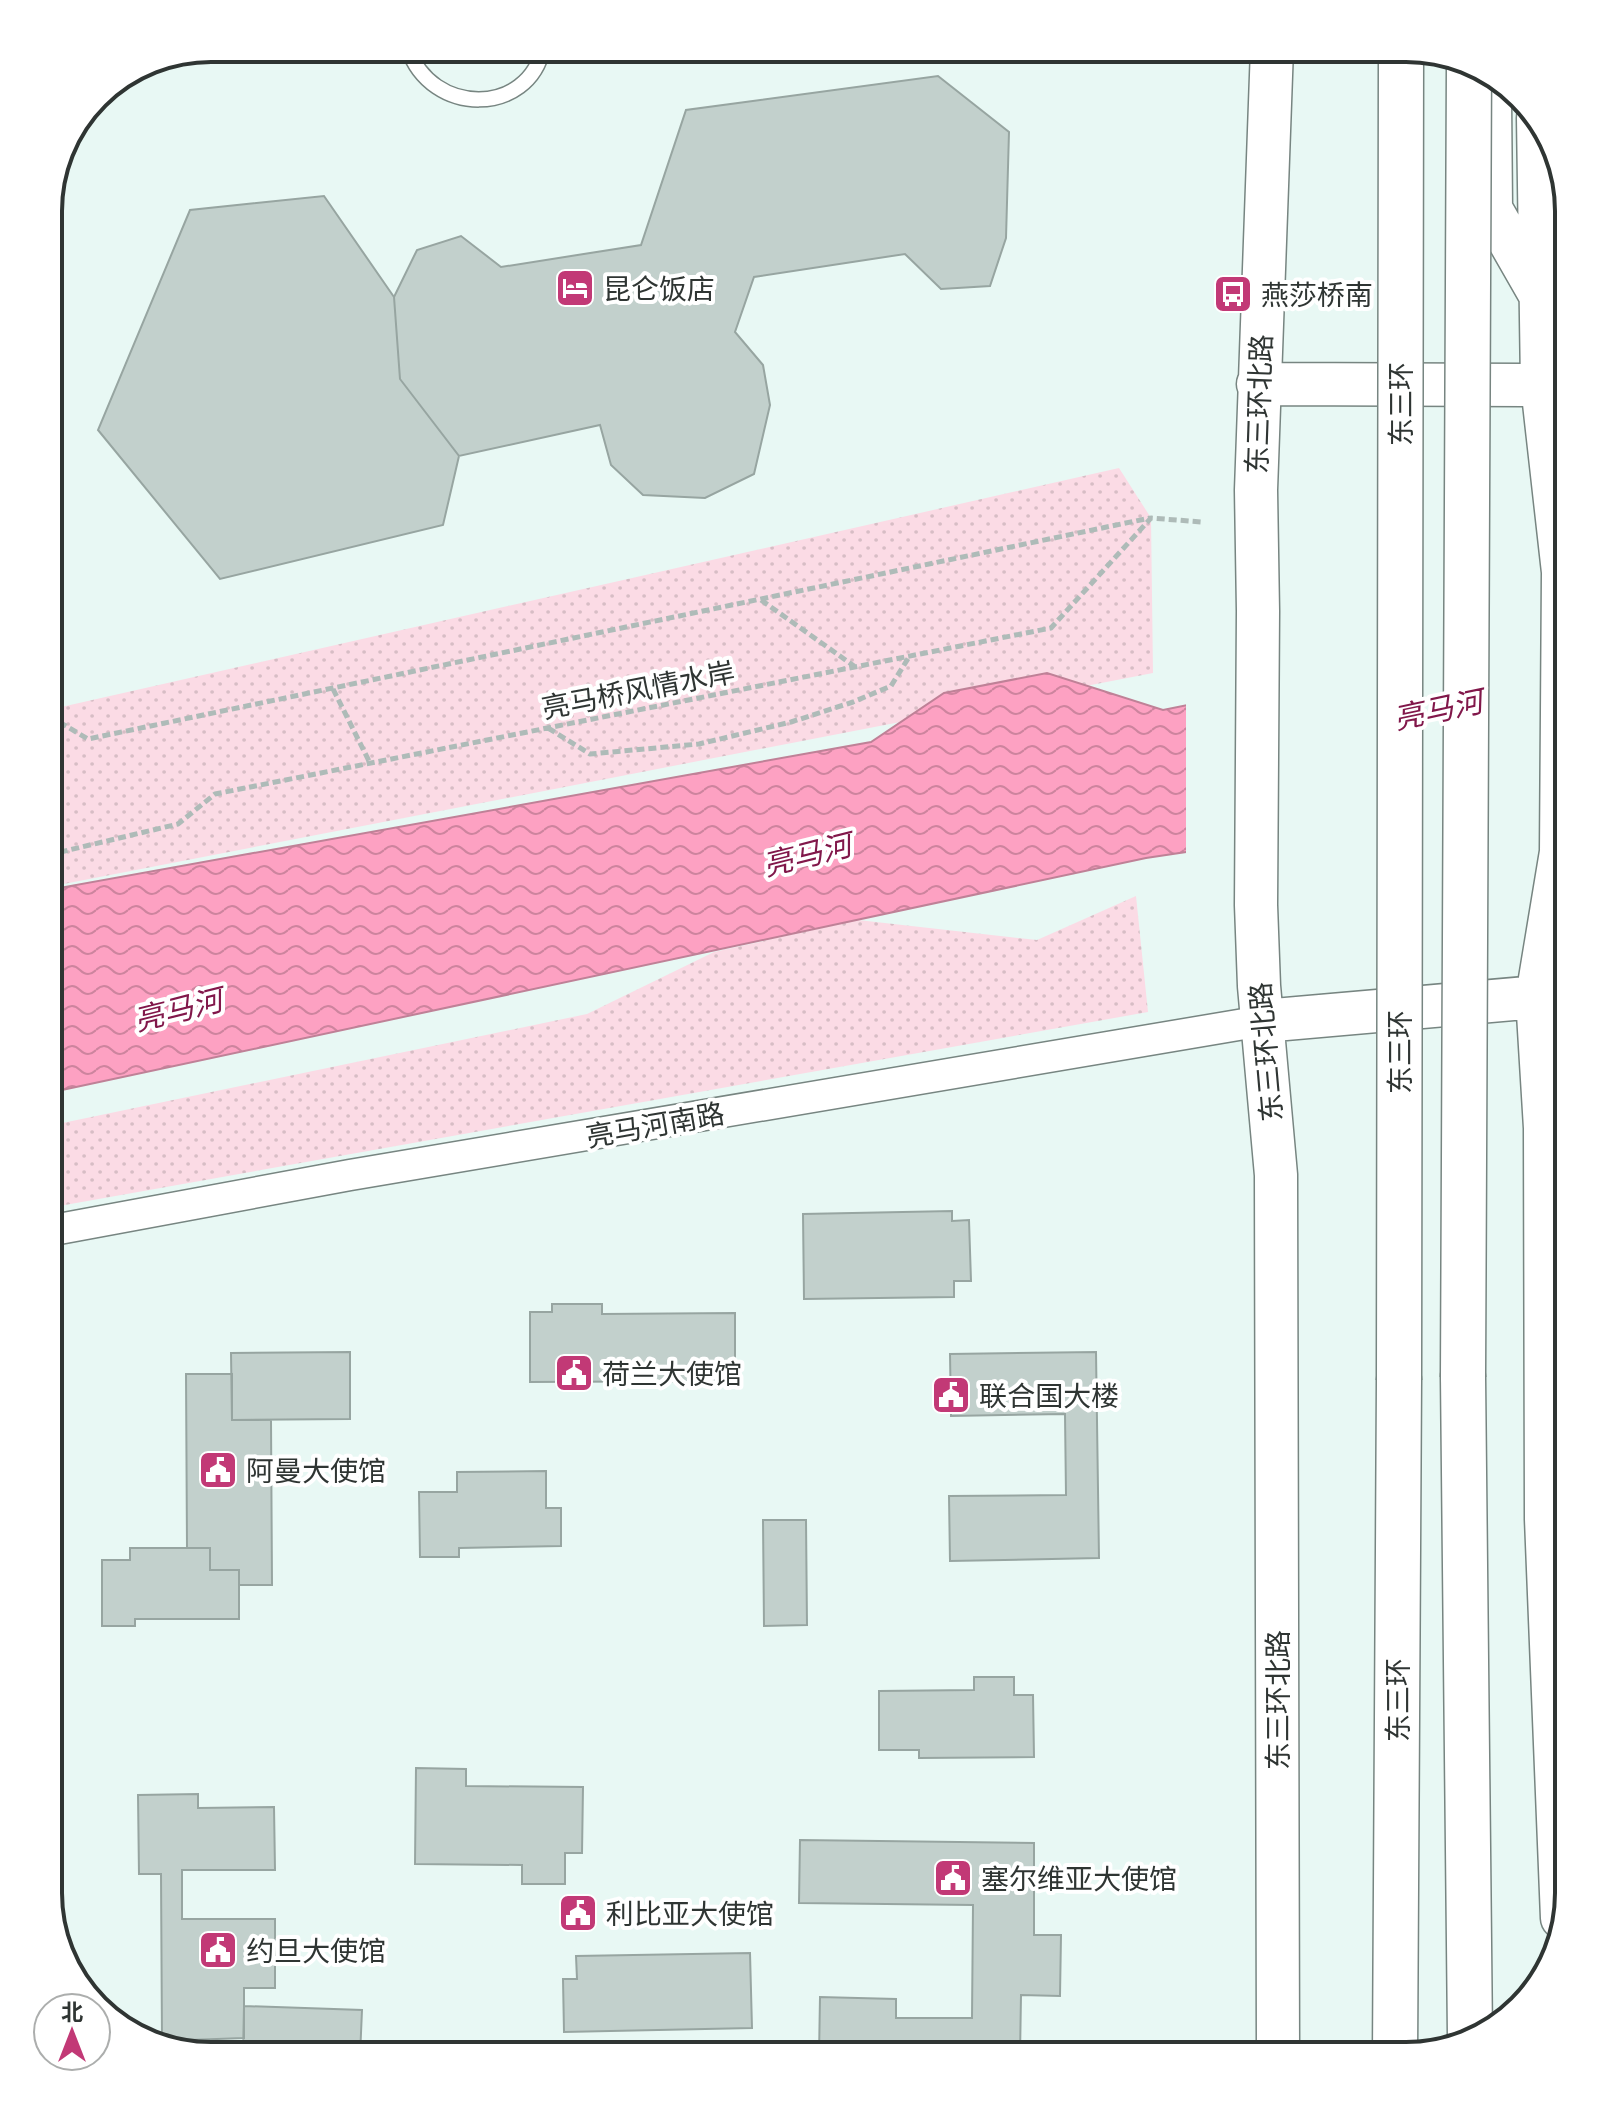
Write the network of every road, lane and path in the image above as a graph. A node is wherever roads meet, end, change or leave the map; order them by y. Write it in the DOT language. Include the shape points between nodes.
graph roads {
  1 [pos="412,62"];
  2 [pos="536,62"];
  3 [pos="1271,62"];
  4 [pos="1401,62"];
  5 [pos="1469,76"];
  6 [pos="1490,89"];
  7 [pos="1538,142"];
  8 [pos="1541,296"];
  9 [pos="1546,362"];
  10 [pos="1258,384"];
  11 [pos="1555,473"];
  12 [pos="1151,518"];
  13 [pos="1202,522"];
  14 [pos="760,599"];
  15 [pos="909,656"];
  16 [pos="855,667"];
  17 [pos="332,688"];
  18 [pos="62,723"];
  19 [pos="547,727"];
  20 [pos="370,763"];
  21 [pos="62,852"];
  22 [pos="1555,969"];
  23 [pos="1553,998"];
  24 [pos="1262,1021"];
  25 [pos="62,1228"];
  26 [pos="1555,1548"];
  27 [pos="1470,2028"];
  28 [pos="1278,2042"];
  29 [pos="1395,2042"];
  1 -- 2 [label="lane" via="445,94 467,100 511,91"];
  3 -- 10 [label="street, 东三环北路"];
  4 -- 29 [label="highway, 东三环, bridge"];
  5 -- 27 [label="highway, bridge" via="1463,1377"];
  6 -- 8 [label="street" via="1491,209"];
  7 -- 8 [label="street"];
  8 -- 9 [label="street"];
  9 -- 10 [label="street"];
  9 -- 11 [label="street"];
  10 -- 24 [label="street, 东三环北路" via="1256,905"];
  12 -- 13 [label="path"];
  12 -- 14 [label="path"];
  12 -- 15 [label="path, 亮马桥风情水岸" via="1051,628"];
  14 -- 16 [label="path"];
  14 -- 17 [label="path"];
  15 -- 16 [label="path, 亮马桥风情水岸"];
  15 -- 19 [label="path" via="891,686 791,722 699,744 590,754"];
  16 -- 19 [label="path, 亮马桥风情水岸"];
  17 -- 18 [label="path" via="88,739"];
  17 -- 20 [label="path"];
  19 -- 20 [label="path, 亮马桥风情水岸"];
  20 -- 21 [label="path, 亮马桥风情水岸" via="215,794 178,824"];
  22 -- 23 [label="street"];
  23 -- 24 [label="street"];
  23 -- 26 [label="street" via="1545,1128"];
  24 -- 25 [label="street, 亮马河南路"];
  24 -- 28 [label="street, 东三环北路" via="1276,1175"];
}
